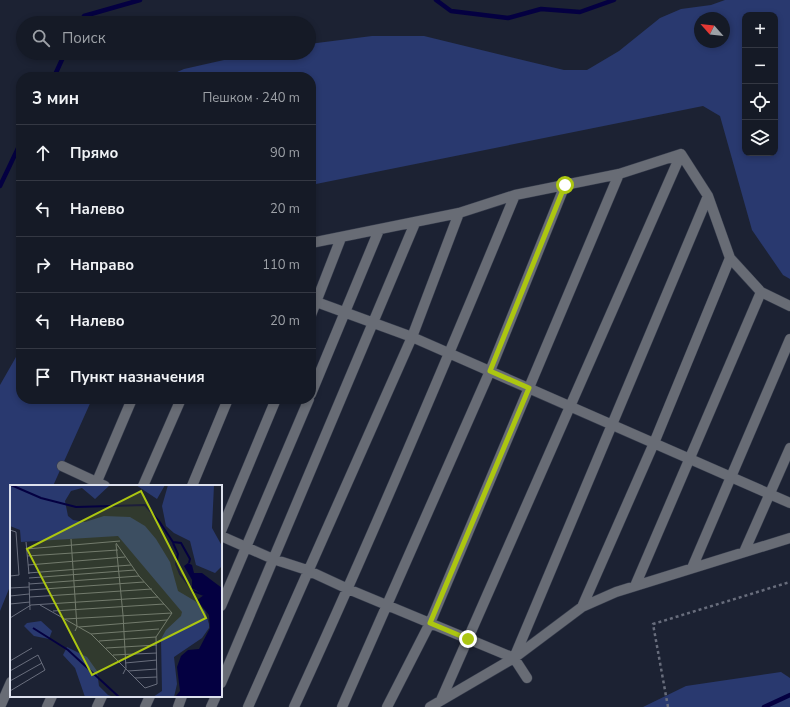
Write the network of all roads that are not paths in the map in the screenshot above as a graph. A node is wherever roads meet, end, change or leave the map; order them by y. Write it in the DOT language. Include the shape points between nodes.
graph roads {
  1 [pos="681,154"];
  2 [pos="619,174"];
  3 [pos="565,185"];
  4 [pos="515,195"];
  5 [pos="708,196"];
  6 [pos="459,213"];
  7 [pos="416,223"];
  8 [pos="379,230"];
  9 [pos="341,238"];
  10 [pos="316,242"];
  11 [pos="730,258"];
  12 [pos="761,292"];
  13 [pos="316,297"];
  14 [pos="316,303"];
  15 [pos="790,306"];
  16 [pos="345,314"];
  17 [pos="372,324"];
  18 [pos="412,337"];
  19 [pos="790,339"];
  20 [pos="450,354"];
  21 [pos="490,371"];
  22 [pos="316,382"];
  23 [pos="529,388"];
  24 [pos="130,404"];
  25 [pos="179,404"];
  26 [pos="226,404"];
  27 [pos="274,404"];
  28 [pos="307,404"];
  29 [pos="569,406"];
  30 [pos="612,424"];
  31 [pos="654,443"];
  32 [pos="790,448"];
  33 [pos="690,459"];
  34 [pos="62,466"];
  35 [pos="730,477"];
  36 [pos="99,485"];
  37 [pos="143,485"];
  38 [pos="192,485"];
  39 [pos="770,494"];
  40 [pos="790,503"];
  41 [pos="222,529"];
  42 [pos="222,536"];
  43 [pos="790,538"];
  44 [pos="246,547"];
  45 [pos="744,552"];
  46 [pos="273,559"];
  47 [pos="692,568"];
  48 [pos="308,570"];
  49 [pos="635,586"];
  50 [pos="348,589"];
  51 [pos="222,604"];
  52 [pos="387,605"];
  53 [pos="582,607"];
  54 [pos="430,623"];
  55 [pos="468,639"];
  56 [pos="514,658"];
  57 [pos="527,678"];
  58 [pos="222,681"];
  59 [pos="10,684"];
  60 [pos="52,697"];
  61 [pos="102,697"];
  62 [pos="150,697"];
  63 [pos="182,697"];
  64 [pos="216,697"];
  65 [pos="441,700"];
  66 [pos="0,707"];
  67 [pos="47,707"];
  68 [pos="97,707"];
  69 [pos="145,707"];
  70 [pos="178,707"];
  71 [pos="211,707"];
  72 [pos="248,707"];
  73 [pos="294,707"];
  74 [pos="342,707"];
  75 [pos="387,707"];
  76 [pos="430,707"];
  1 -- 2 [label="lane"];
  1 -- 5 [label="lane"];
  1 -- 29 [label="lane"];
  2 -- 3 [label="lane"];
  2 -- 23 [label="lane"];
  3 -- 4 [label="lane"];
  3 -- 21 [label="lane"];
  4 -- 6 [label="lane"];
  4 -- 20 [label="lane"];
  5 -- 11 [label="lane"];
  5 -- 30 [label="lane"];
  6 -- 7 [label="lane"];
  6 -- 18 [label="lane"];
  7 -- 8 [label="lane"];
  7 -- 17 [label="lane"];
  8 -- 9 [label="lane"];
  8 -- 16 [label="lane"];
  9 -- 10 [label="lane"];
  9 -- 13 [label="lane"];
  11 -- 12 [label="lane"];
  11 -- 31 [label="lane"];
  12 -- 15 [label="lane"];
  12 -- 33 [label="lane"];
  14 -- 16 [label="lane"];
  16 -- 17 [label="lane"];
  16 -- 22 [label="lane"];
  17 -- 18 [label="lane"];
  17 -- 46 [label="lane"];
  18 -- 20 [label="lane"];
  18 -- 48 [label="lane"];
  19 -- 35 [label="lane"];
  20 -- 21 [label="lane"];
  20 -- 50 [label="lane"];
  21 -- 23 [label="lane"];
  21 -- 52 [label="lane"];
  23 -- 29 [label="lane"];
  23 -- 54 [label="lane"];
  24 -- 36 [label="lane"];
  25 -- 37 [label="lane"];
  26 -- 38 [label="lane"];
  27 -- 41 [label="lane"];
  28 -- 44 [label="lane"];
  29 -- 30 [label="lane"];
  29 -- 55 [label="lane"];
  30 -- 31 [label="lane"];
  30 -- 56 [label="lane"];
  31 -- 33 [label="lane"];
  31 -- 53 [label="lane"];
  32 -- 39 [label="lane"];
  33 -- 35 [label="lane"];
  33 -- 49 [label="lane"];
  34 -- 36 [label="lane"];
  35 -- 39 [label="lane"];
  35 -- 47 [label="lane"];
  39 -- 40 [label="lane"];
  39 -- 45 [label="lane"];
  42 -- 44 [label="lane"];
  43 -- 45 [label="lane"];
  44 -- 46 [label="lane"];
  44 -- 51 [label="lane"];
  45 -- 47 [label="lane"];
  46 -- 48 [label="lane"];
  46 -- 58 [label="lane"];
  47 -- 49 [label="lane"];
  48 -- 50 [label="lane"];
  48 -- 72 [label="lane"];
  49 -- 53 [label="lane"];
  50 -- 52 [label="lane"];
  50 -- 73 [label="lane"];
  52 -- 54 [label="lane"];
  52 -- 74 [label="lane"];
  53 -- 56 [label="lane"];
  54 -- 55 [label="lane"];
  54 -- 75 [label="lane"];
  55 -- 56 [label="lane"];
  55 -- 65 [label="lane"];
  56 -- 57 [label="lane"];
  56 -- 65 [label="lane"];
  59 -- 66 [label="lane"];
  60 -- 67 [label="lane"];
  61 -- 68 [label="lane"];
  62 -- 69 [label="lane"];
  63 -- 70 [label="lane"];
  64 -- 71 [label="lane"];
  65 -- 76 [label="lane"];
}
